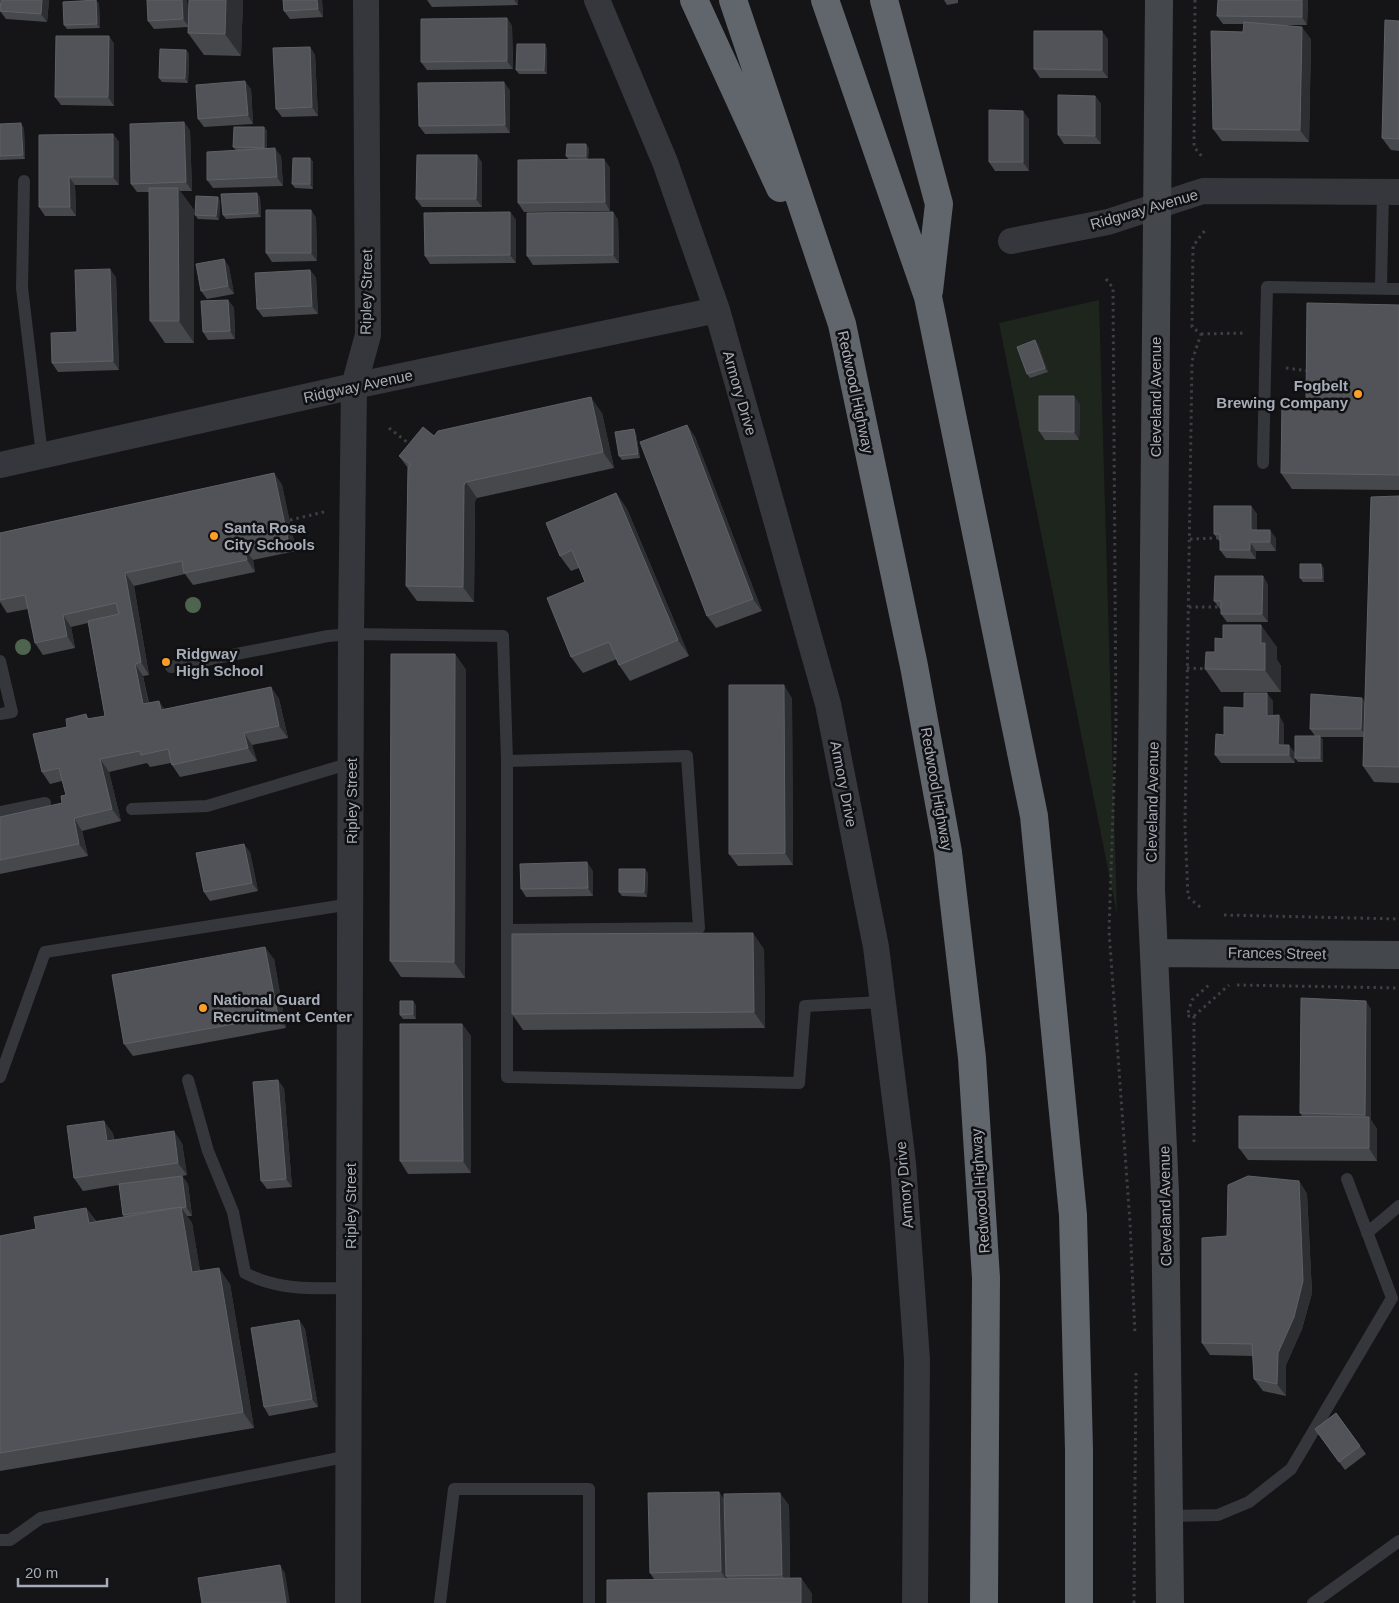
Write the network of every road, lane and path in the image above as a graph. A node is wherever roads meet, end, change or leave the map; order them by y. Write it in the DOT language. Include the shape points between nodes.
graph roads {
  1 [pos="366,0"];
  2 [pos="597,0"];
  3 [pos="694,0"];
  4 [pos="732,0"];
  5 [pos="824,0"];
  6 [pos="884,0"];
  7 [pos="1159,0"];
  8 [pos="1195,0"];
  9 [pos="1204,159"];
  10 [pos="24,181"];
  11 [pos="1391,192"];
  12 [pos="1155,206"];
  13 [pos="1206,229"];
  14 [pos="1011,241"];
  15 [pos="1106,279"];
  16 [pos="1381,288"];
  17 [pos="1399,289"];
  18 [pos="928,297"];
  19 [pos="717,310"];
  20 [pos="842,324"];
  21 [pos="354,386"];
  22 [pos="389,428"];
  23 [pos="417,450"];
  24 [pos="42,455"];
  25 [pos="1263,463"];
  26 [pos="0,465"];
  27 [pos="330,511"];
  28 [pos="290,520"];
  29 [pos="1220,538"];
  30 [pos="1190,539"];
  31 [pos="1189,607"];
  32 [pos="1220,607"];
  33 [pos="351,634"];
  34 [pos="0,661"];
  35 [pos="171,667"];
  36 [pos="1188,668"];
  37 [pos="1216,669"];
  38 [pos="0,714"];
  39 [pos="507,761"];
  40 [pos="351,763"];
  41 [pos="45,803"];
  42 [pos="132,809"];
  43 [pos="0,812"];
  44 [pos="351,904"];
  45 [pos="1200,907"];
  46 [pos="1224,915"];
  47 [pos="1399,919"];
  48 [pos="508,930"];
  49 [pos="1155,953"];
  50 [pos="1399,955"];
  51 [pos="1228,979"];
  52 [pos="1216,981"];
  53 [pos="1228,985"];
  54 [pos="1205,986"];
  55 [pos="1399,988"];
  56 [pos="883,1002"];
  57 [pos="1194,1016"];
  58 [pos="0,1077"];
  59 [pos="188,1080"];
  60 [pos="1347,1179"];
  61 [pos="1399,1206"];
  62 [pos="1367,1233"];
  63 [pos="350,1288"];
  64 [pos="1135,1340"];
  65 [pos="1136,1369"];
  66 [pos="349,1456"];
  67 [pos="1170,1516"];
  68 [pos="0,1540"];
  69 [pos="1399,1540"];
  70 [pos="348,1603"];
  71 [pos="440,1603"];
  72 [pos="589,1603"];
  73 [pos="915,1603"];
  74 [pos="984,1603"];
  75 [pos="1079,1603"];
  76 [pos="1134,1603"];
  77 [pos="1170,1603"];
  78 [pos="1313,1603"];
  1 -- 21 [label="street, Ripley Street" via="368,335"];
  2 -- 19 [label="street, Armory Drive" via="664,162"];
  3 -- 20 [label="highway"];
  4 -- 20 [label="highway, Redwood Highway"];
  5 -- 18 [label="highway"];
  6 -- 18 [label="highway" via="939,204"];
  7 -- 12 [label="street, Cleveland Avenue"];
  8 -- 9 [label="path" via="1194,147"];
  10 -- 24 [label="lane" via="22,288"];
  11 -- 12 [label="street, Ridgway Avenue" via="1203,191"];
  11 -- 16 [label="lane"];
  12 -- 14 [label="street, Ridgway Avenue" via="1108,222"];
  12 -- 49 [label="street, Cleveland Avenue" via="1155,638 1151,890"];
  13 -- 30 [label="path" via="1193,246 1192,326 1201,334 1192,361"];
  15 -- 64 [label="path" via="1113,288 1115,655 1109,931"];
  16 -- 17 [label="lane"];
  16 -- 25 [label="lane" via="1267,286"];
  18 -- 75 [label="highway" via="1034,816 1073,1214"];
  19 -- 21 [label="street, Ridgway Avenue"];
  19 -- 56 [label="street, Armory Drive" via="828,704 876,947"];
  20 -- 74 [label="highway, Redwood Highway" via="914,666 948,852 970,1048 986,1278"];
  21 -- 24 [label="street, Ridgway Avenue"];
  21 -- 33 [label="street, Ripley Street"];
  22 -- 23 [label="path"];
  24 -- 26 [label="street, Ridgway Avenue"];
  27 -- 28 [label="path"];
  29 -- 30 [label="path"];
  30 -- 31 [label="path"];
  31 -- 32 [label="path"];
  31 -- 36 [label="path"];
  33 -- 35 [label="lane"];
  33 -- 39 [label="lane" via="504,636"];
  33 -- 40 [label="street, Ripley Street"];
  34 -- 38 [label="lane" via="12,712"];
  36 -- 37 [label="path"];
  36 -- 45 [label="path" via="1185,826 1188,896"];
  39 -- 48 [label="lane"];
  39 -- 48 [label="lane" via="687,756 699,928"];
  40 -- 42 [label="lane" via="207,806"];
  40 -- 44 [label="street, Ripley Street"];
  41 -- 43 [label="lane"];
  44 -- 58 [label="lane" via="45,952"];
  44 -- 63 [label="street, Ripley Street"];
  46 -- 47 [label="path"];
  48 -- 56 [label="lane" via="507,1077 799,1083 805,1006"];
  49 -- 50 [label="street, Frances Street"];
  49 -- 67 [label="street, Cleveland Avenue" via="1165,1192"];
  51 -- 53 [label="path"];
  52 -- 54 [label="path"];
  53 -- 55 [label="path"];
  53 -- 57 [label="path"];
  56 -- 73 [label="street, Armory Drive" via="903,1163 917,1360"];
  59 -- 63 [label="lane" via="208,1151 234,1212 245,1273 261,1281 299,1289"];
  60 -- 62 [label="lane"];
  61 -- 62 [label="lane"];
  62 -- 67 [label="lane" via="1392,1298 1291,1469 1249,1502 1218,1515"];
  63 -- 66 [label="street, Ripley Street"];
  65 -- 76 [label="path"];
  66 -- 68 [label="lane" via="41,1518 10,1540"];
  66 -- 70 [label="street, Ripley Street"];
  67 -- 77 [label="street, Cleveland Avenue"];
  69 -- 78 [label="lane"];
  71 -- 72 [label="lane" via="454,1489 589,1489"];
}
